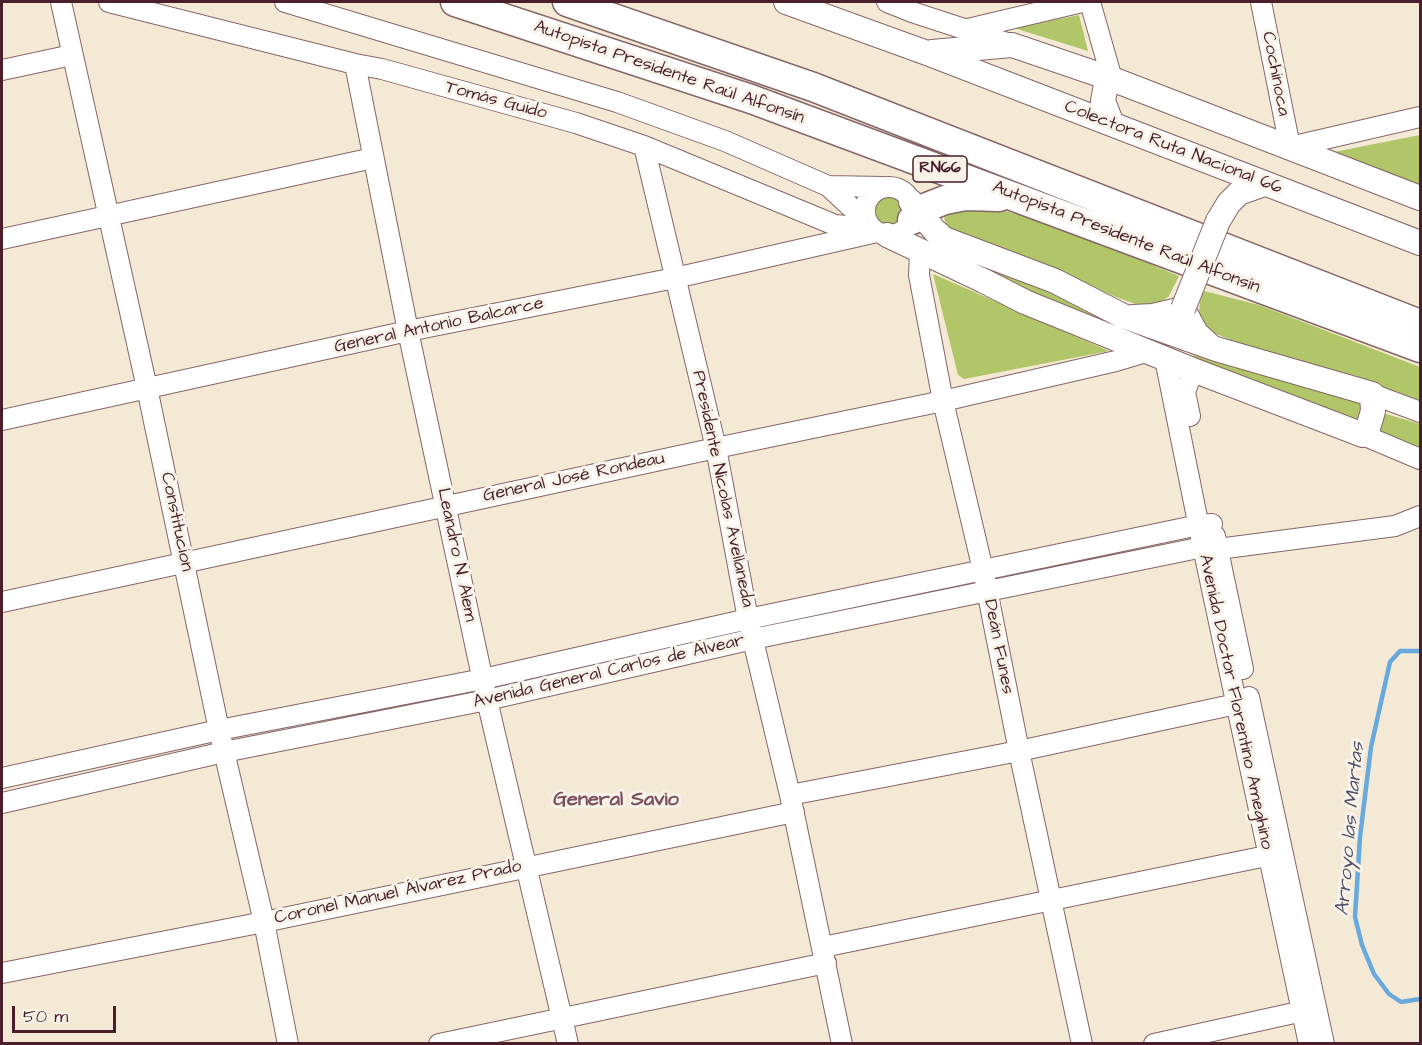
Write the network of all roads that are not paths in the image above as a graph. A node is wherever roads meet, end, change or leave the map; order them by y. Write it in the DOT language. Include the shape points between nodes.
graph roads {
  1 [pos="61,2"];
  2 [pos="109,2"];
  3 [pos="285,2"];
  4 [pos="455,2"];
  5 [pos="567,2"];
  6 [pos="786,2"];
  7 [pos="887,2"];
  8 [pos="1082,2"];
  9 [pos="1090,2"];
  10 [pos="1261,2"];
  11 [pos="968,30"];
  12 [pos="1012,45"];
  13 [pos="927,53"];
  14 [pos="72,55"];
  15 [pos="355,64"];
  16 [pos="2,70"];
  17 [pos="1112,79"];
  18 [pos="1420,117"];
  19 [pos="1112,124"];
  20 [pos="644,146"];
  21 [pos="1290,147"];
  22 [pos="373,158"];
  23 [pos="1207,160"];
  24 [pos="1264,184"];
  25 [pos="828,186"];
  26 [pos="883,187"];
  27 [pos="1420,198"];
  28 [pos="1028,201"];
  29 [pos="108,216"];
  30 [pos="919,216"];
  31 [pos="1220,218"];
  32 [pos="876,230"];
  33 [pos="2,239"];
  34 [pos="1420,243"];
  35 [pos="920,251"];
  36 [pos="675,278"];
  37 [pos="1183,309"];
  38 [pos="1123,316"];
  39 [pos="1420,324"];
  40 [pos="408,332"];
  41 [pos="1420,348"];
  42 [pos="1216,350"];
  43 [pos="1156,355"];
  44 [pos="1192,370"];
  45 [pos="147,388"];
  46 [pos="1372,394"];
  47 [pos="944,401"];
  48 [pos="1420,412"];
  49 [pos="2,420"];
  50 [pos="1363,435"];
  51 [pos="716,448"];
  52 [pos="1420,459"];
  53 [pos="446,506"];
  54 [pos="1420,516"];
  55 [pos="1205,524"];
  56 [pos="1210,548"];
  57 [pos="185,561"];
  58 [pos="983,570"];
  59 [pos="987,591"];
  60 [pos="2,602"];
  61 [pos="748,619"];
  62 [pos="753,639"];
  63 [pos="483,679"];
  64 [pos="487,700"];
  65 [pos="1243,702"];
  66 [pos="219,730"];
  67 [pos="1018,751"];
  68 [pos="224,752"];
  69 [pos="2,778"];
  70 [pos="2,802"];
  71 [pos="792,804"];
  72 [pos="1276,854"];
  73 [pos="527,866"];
  74 [pos="1051,901"];
  75 [pos="264,922"];
  76 [pos="825,955"];
  77 [pos="2,973"];
  78 [pos="1309,1010"];
  79 [pos="562,1017"];
  80 [pos="288,1044"];
  81 [pos="439,1044"];
  82 [pos="568,1044"];
  83 [pos="842,1044"];
  84 [pos="1082,1044"];
  85 [pos="1154,1044"];
  86 [pos="1309,1044"];
  87 [pos="1324,1044"];
  1 -- 14 [label="street, Constitucion"];
  2 -- 15 [label="street, Tomás Guido"];
  3 -- 25 [label="street" via="617,102 725,141"];
  4 -- 28 [label="highway, Autopista Presidente Raúl Alfonsín / RN66" via="751,99"];
  5 -- 39 [label="highway, Autopista Presidente Raúl Alfonsín / RN66" via="813,87"];
  6 -- 13 [label="main road, Colectora Ruta Nacional 66"];
  7 -- 11 [label="street"];
  8 -- 11 [label="street"];
  9 -- 17 [label="street"];
  10 -- 21 [label="street, Cochinoca"];
  11 -- 12 [label="street"];
  12 -- 13 [label="main road, Colectora Ruta Nacional 66"];
  12 -- 17 [label="main road, Colectora Ruta Nacional 66"];
  13 -- 19 [label="main road, Colectora Ruta Nacional 66"];
  14 -- 16 [label="street"];
  14 -- 29 [label="street, Constitucion"];
  15 -- 20 [label="street, Tomás Guido" via="576,123"];
  15 -- 22 [label="street, Leandro N. Alem"];
  17 -- 19 [label="main road" via="1103,101"];
  17 -- 21 [label="main road, Colectora Ruta Nacional 66"];
  18 -- 21 [label="street"];
  19 -- 23 [label="main road, Colectora Ruta Nacional 66"];
  20 -- 32 [label="street, Tomás Guido" via="835,225"];
  20 -- 36 [label="street, Presidente Nicolas Avellaneda"];
  21 -- 27 [label="main road, Colectora Ruta Nacional 66"];
  22 -- 29 [label="street"];
  22 -- 40 [label="street, Leandro N. Alem"];
  23 -- 24 [label="main road, Colectora Ruta Nacional 66"];
  23 -- 31 [label="main road" via="1221,200"];
  24 -- 31 [label="main road" via="1239,193"];
  24 -- 34 [label="main road, Colectora Ruta Nacional 66"];
  25 -- 26 [label="street"];
  25 -- 32 [label="street"];
  26 -- 30 [label="street" via="897,188 908,196"];
  26 -- 32 [label="street" via="866,202 864,211"];
  28 -- 30 [label="highway" via="966,196 945,200"];
  28 -- 41 [label="highway, Autopista Presidente Raúl Alfonsín / RN66"];
  29 -- 33 [label="street"];
  29 -- 45 [label="street, Constitucion"];
  30 -- 32 [label="street" via="902,231"];
  30 -- 38 [label="main road" via="954,244 1055,281"];
  31 -- 37 [label="main road, bridge"];
  32 -- 35 [label="main road"];
  32 -- 36 [label="street, General Antonio Balcarce"];
  35 -- 43 [label="main road" via="1025,302"];
  35 -- 47 [label="street, Deán Funes" via="919,275"];
  36 -- 40 [label="street, General Antonio Balcarce"];
  36 -- 51 [label="street, Presidente Nicolas Avellaneda"];
  37 -- 38 [label="main road" via="1153,316"];
  37 -- 42 [label="main road" via="1196,333"];
  38 -- 42 [label="main road"];
  40 -- 45 [label="street, General Antonio Balcarce"];
  40 -- 53 [label="street, Leandro N. Alem"];
  42 -- 46 [label="main road"];
  43 -- 44 [label="main road"];
  43 -- 47 [label="street, General José Rondeau"];
  43 -- 55 [label="street, Avenida Doctor Florentino Ameghino"];
  44 -- 50 [label="main road"];
  44 -- 55 [label="street, Avenida Doctor Florentino Ameghino" via="1185,392"];
  45 -- 49 [label="street, General Antonio Balcarce"];
  45 -- 57 [label="street, Constitucion"];
  46 -- 48 [label="street"];
  46 -- 50 [label="main road" via="1372,420"];
  47 -- 51 [label="street, General José Rondeau"];
  47 -- 58 [label="street, Deán Funes"];
  50 -- 52 [label="street"];
  51 -- 53 [label="street, General José Rondeau"];
  51 -- 61 [label="street, Presidente Nicolas Avellaneda"];
  53 -- 57 [label="street, General José Rondeau"];
  53 -- 63 [label="street, Leandro N. Alem"];
  54 -- 56 [label="street, Avenida General Carlos de Alvear" via="1395,526"];
  55 -- 56 [label="street, Avenida Doctor Florentino Ameghino"];
  55 -- 58 [label="street, Avenida General Carlos de Alvear"];
  56 -- 59 [label="street, Avenida General Carlos de Alvear"];
  56 -- 65 [label="street, Avenida Doctor Florentino Ameghino"];
  57 -- 60 [label="street, General José Rondeau"];
  57 -- 66 [label="street, Constitucion"];
  58 -- 59 [label="street, Deán Funes"];
  58 -- 61 [label="street, Avenida General Carlos de Alvear"];
  59 -- 62 [label="street, Avenida General Carlos de Alvear"];
  59 -- 67 [label="street, Deán Funes"];
  61 -- 62 [label="street, Presidente Nicolas Avellaneda"];
  61 -- 63 [label="street, Avenida General Carlos de Alvear"];
  62 -- 64 [label="street, Avenida General Carlos de Alvear"];
  62 -- 71 [label="street, Presidente Nicolas Avellaneda"];
  63 -- 64 [label="street, Leandro N. Alem"];
  63 -- 66 [label="street, Avenida General Carlos de Alvear"];
  64 -- 68 [label="street, Avenida General Carlos de Alvear"];
  64 -- 73 [label="street, Leandro N. Alem"];
  65 -- 67 [label="street, Coronel Manuel Álvarez Prado"];
  65 -- 72 [label="street, Avenida Doctor Florentino Ameghino"];
  66 -- 68 [label="street, Constitucion"];
  66 -- 69 [label="street, Avenida General Carlos de Alvear"];
  67 -- 71 [label="street, Coronel Manuel Álvarez Prado"];
  67 -- 74 [label="street, Deán Funes"];
  68 -- 70 [label="street, Avenida General Carlos de Alvear"];
  68 -- 75 [label="street, Constitucion"];
  71 -- 73 [label="street, Coronel Manuel Álvarez Prado"];
  71 -- 76 [label="street, Presidente Nicolas Avellaneda"];
  72 -- 74 [label="street"];
  72 -- 78 [label="street, Avenida Doctor Florentino Ameghino"];
  73 -- 75 [label="street, Coronel Manuel Álvarez Prado"];
  73 -- 79 [label="street, Leandro N. Alem"];
  74 -- 76 [label="street"];
  74 -- 84 [label="street, Deán Funes"];
  75 -- 77 [label="street, Coronel Manuel Álvarez Prado"];
  75 -- 80 [label="street, Constitucion"];
  76 -- 79 [label="street"];
  76 -- 83 [label="street, Presidente Nicolas Avellaneda"];
  78 -- 85 [label="street"];
  78 -- 86 [label="street, Avenida Doctor Florentino Ameghino"];
  78 -- 87 [label="street, Avenida Doctor Florentino Ameghino"];
  79 -- 81 [label="street"];
  79 -- 82 [label="street, Leandro N. Alem"];
}
